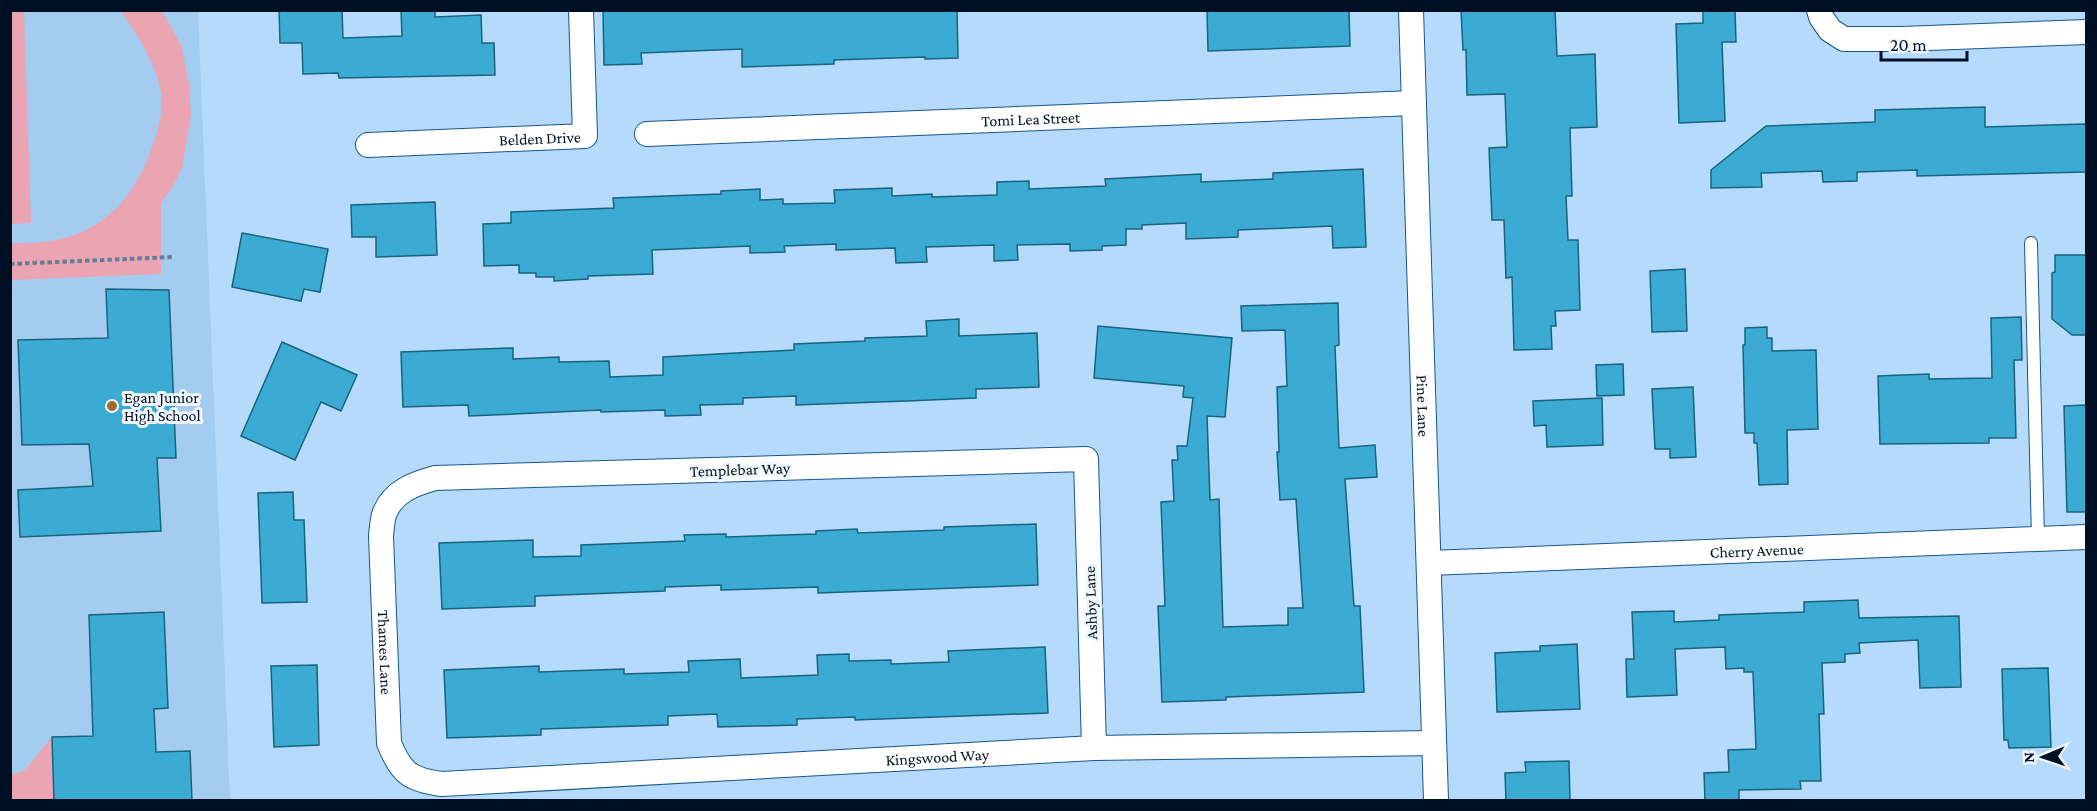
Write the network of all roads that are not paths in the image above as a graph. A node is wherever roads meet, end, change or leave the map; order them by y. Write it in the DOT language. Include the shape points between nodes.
graph roads {
  1 [pos="581,10"];
  2 [pos="1411,10"];
  3 [pos="1819,10"];
  4 [pos="2086,32"];
  5 [pos="1414,103"];
  6 [pos="647,134"];
  7 [pos="368,146"];
  8 [pos="2031,243"];
  9 [pos="1086,459"];
  10 [pos="398,494"];
  11 [pos="2086,537"];
  12 [pos="2038,539"];
  13 [pos="1429,563"];
  14 [pos="1433,743"];
  15 [pos="1094,748"];
  16 [pos="442,784"];
  17 [pos="1436,801"];
  1 -- 7 [label="street, Belden Drive" via="585,136"];
  2 -- 5 [label="street, Pine Lane"];
  3 -- 4 [label="street" via="1830,30 1844,39"];
  5 -- 6 [label="street, Tomi Lea Street"];
  5 -- 13 [label="street, Pine Lane"];
  8 -- 12 [label="lane"];
  9 -- 10 [label="street, Templebar Way" via="435,478 412,484"];
  9 -- 15 [label="street, Ashby Lane"];
  10 -- 16 [label="street, Thames Lane" via="385,512 381,536 389,743 397,763 409,776"];
  11 -- 12 [label="street, Cherry Avenue"];
  12 -- 13 [label="street, Cherry Avenue"];
  13 -- 14 [label="street, Pine Lane"];
  14 -- 15 [label="street, Kingswood Way"];
  14 -- 17 [label="street, Pine Lane"];
  15 -- 16 [label="street, Kingswood Way"];
}
